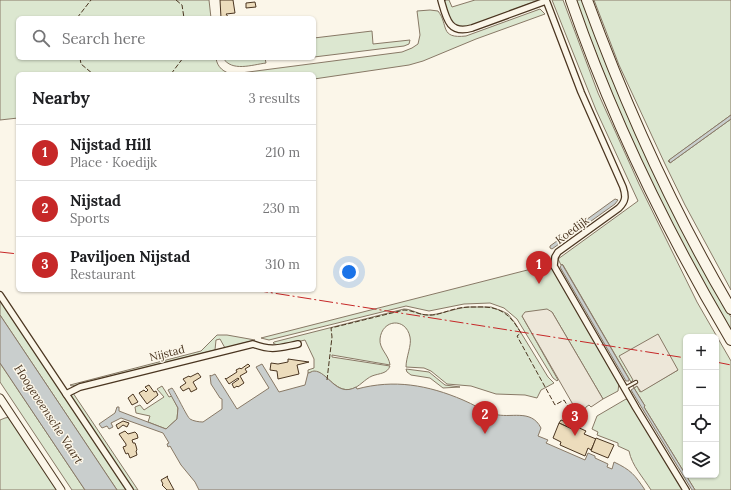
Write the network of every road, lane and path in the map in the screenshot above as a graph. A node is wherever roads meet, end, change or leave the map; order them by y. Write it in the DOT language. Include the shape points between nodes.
graph roads {
  1 [pos="441,0"];
  2 [pos="571,0"];
  3 [pos="587,0"];
  4 [pos="546,1"];
  5 [pos="0,295"];
  6 [pos="731,309"];
  7 [pos="731,340"];
  8 [pos="298,344"];
  9 [pos="636,382"];
  10 [pos="625,389"];
  11 [pos="66,394"];
  12 [pos="0,398"];
  13 [pos="62,490"];
  14 [pos="130,490"];
  15 [pos="686,490"];
  1 -- 4 [label="street, Koedijk" via="449,22 461,31"];
  2 -- 7 [label="highway" via="590,53 644,179 676,243"];
  3 -- 6 [label="highway" via="617,79 652,158 695,245"];
  4 -- 10 [label="street, Koedijk" via="581,92 624,187 625,196 625,201 619,208 558,252 554,266"];
  5 -- 11 [label="street"];
  8 -- 11 [label="street, Nijstad" via="267,349 253,344 80,387"];
  9 -- 10 [label="lane"];
  10 -- 15 [label="street, Koedijk"];
  11 -- 14 [label="street"];
  12 -- 13 [label="street"];
}
